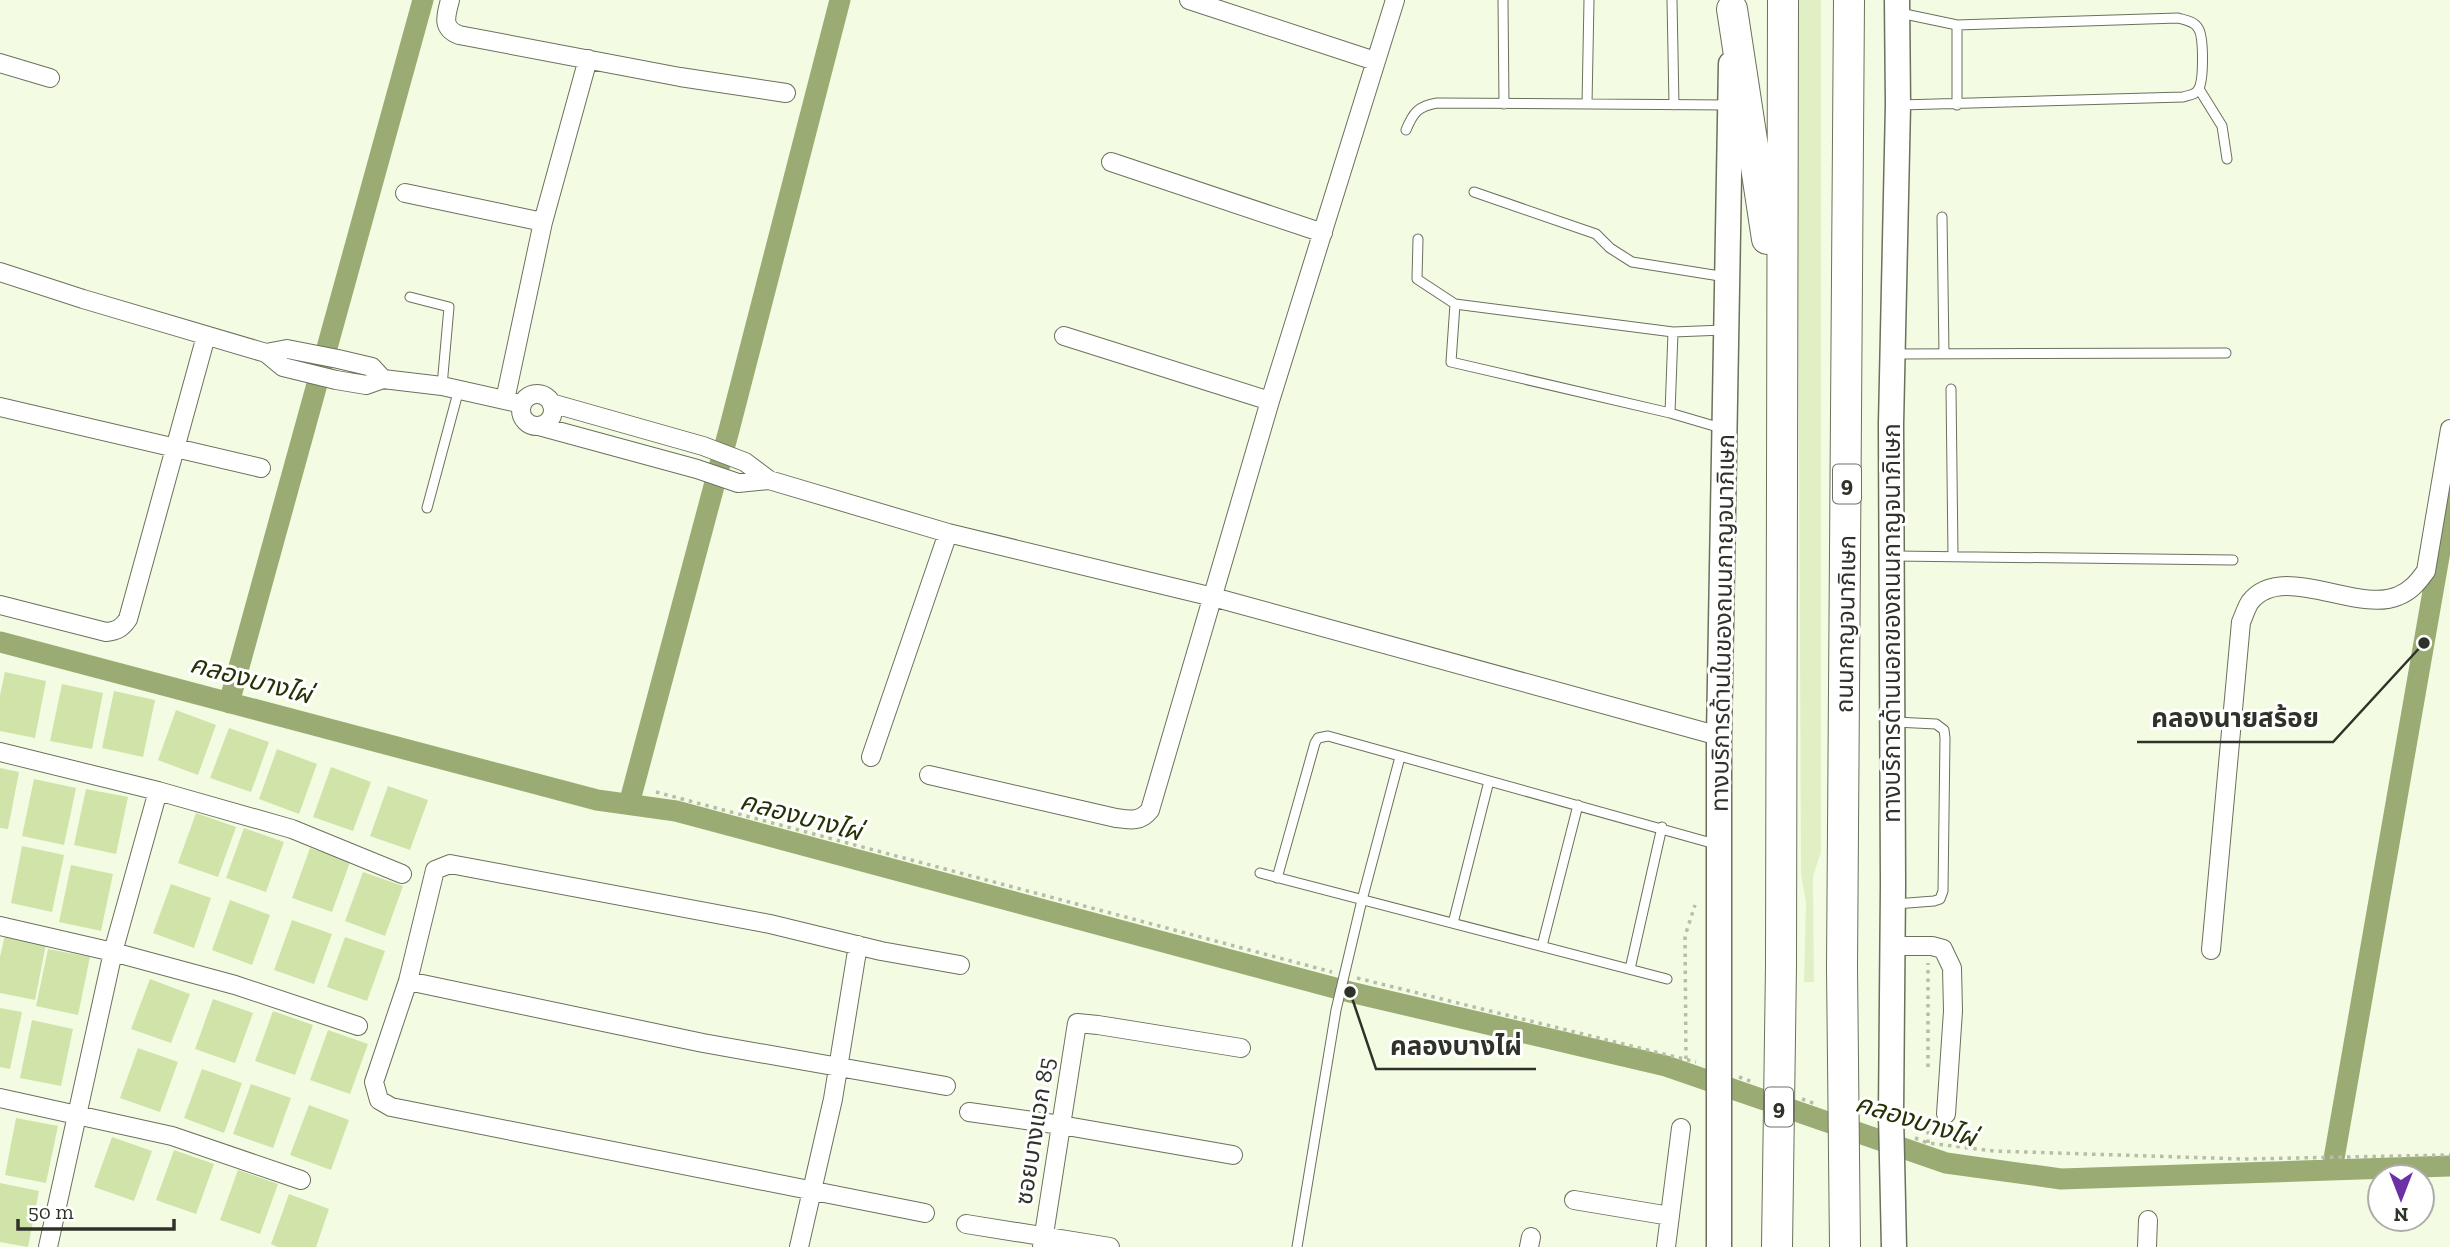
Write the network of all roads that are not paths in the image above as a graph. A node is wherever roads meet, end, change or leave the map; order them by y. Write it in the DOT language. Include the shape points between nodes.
graph roads {
  1 [pos="450,0"];
  2 [pos="1189,0"];
  3 [pos="1395,0"];
  4 [pos="1503,0"];
  5 [pos="1589,0"];
  6 [pos="1672,0"];
  7 [pos="1783,0"];
  8 [pos="1849,0"];
  9 [pos="1855,0"];
  10 [pos="1732,4"];
  11 [pos="1897,6"];
  12 [pos="1957,25"];
  13 [pos="1849,38"];
  14 [pos="588,59"];
  15 [pos="1375,61"];
  16 [pos="0,63"];
  17 [pos="50,78"];
  18 [pos="2199,89"];
  19 [pos="786,93"];
  20 [pos="1504,104"];
  21 [pos="1587,104"];
  22 [pos="1674,105"];
  23 [pos="1730,105"];
  24 [pos="1898,105"];
  25 [pos="1957,105"];
  26 [pos="1406,130"];
  27 [pos="2227,159"];
  28 [pos="1111,162"];
  29 [pos="1474,192"];
  30 [pos="405,193"];
  31 [pos="1942,217"];
  32 [pos="543,222"];
  33 [pos="1323,233"];
  34 [pos="1418,239"];
  35 [pos="0,272"];
  36 [pos="1728,277"];
  37 [pos="410,297"];
  38 [pos="1455,304"];
  39 [pos="1726,330"];
  40 [pos="1673,332"];
  41 [pos="1781,333"];
  42 [pos="206,336"];
  43 [pos="1064,336"];
  44 [pos="265,353"];
  45 [pos="2226,353"];
  46 [pos="1891,354"];
  47 [pos="1944,354"];
  48 [pos="383,379"];
  49 [pos="451,388"];
  50 [pos="1951,389"];
  51 [pos="1270,401"];
  52 [pos="514,402"];
  53 [pos="551,403"];
  54 [pos="0,407"];
  55 [pos="1670,413"];
  56 [pos="539,426"];
  57 [pos="2450,429"];
  58 [pos="1726,430"];
  59 [pos="657,431"];
  60 [pos="174,447"];
  61 [pos="649,456"];
  62 [pos="261,468"];
  63 [pos="769,480"];
  64 [pos="427,508"];
  65 [pos="948,533"];
  66 [pos="1953,555"];
  67 [pos="1892,556"];
  68 [pos="2233,560"];
  69 [pos="1213,597"];
  70 [pos="0,605"];
  71 [pos="1892,722"];
  72 [pos="1719,736"];
  73 [pos="0,752"];
  74 [pos="871,757"];
  75 [pos="1400,757"];
  76 [pos="929,775"];
  77 [pos="1489,781"];
  78 [pos="158,791"];
  79 [pos="1578,806"];
  80 [pos="1662,827"];
  81 [pos="1719,845"];
  82 [pos="1260,873"];
  83 [pos="402,874"];
  84 [pos="1277,878"];
  85 [pos="1362,900"];
  86 [pos="1893,904"];
  87 [pos="1453,923"];
  88 [pos="0,926"];
  89 [pos="858,945"];
  90 [pos="1542,946"];
  91 [pos="1893,946"];
  92 [pos="2211,950"];
  93 [pos="113,952"];
  94 [pos="960,965"];
  95 [pos="1630,969"];
  96 [pos="1667,979"];
  97 [pos="408,981"];
  98 [pos="358,1026"];
  99 [pos="1241,1048"];
  100 [pos="838,1068"];
  101 [pos="946,1086"];
  102 [pos="0,1098"];
  103 [pos="968,1112"];
  104 [pos="1937,1115"];
  105 [pos="76,1117"];
  106 [pos="1061,1125"];
  107 [pos="1681,1128"];
  108 [pos="1233,1155"];
  109 [pos="301,1180"];
  110 [pos="812,1190"];
  111 [pos="1574,1200"];
  112 [pos="925,1213"];
  113 [pos="1670,1216"];
  114 [pos="2148,1220"];
  115 [pos="966,1224"];
  116 [pos="1043,1241"];
  117 [pos="1719,1241"];
  118 [pos="48,1247"];
  119 [pos="799,1247"];
  120 [pos="1110,1247"];
  121 [pos="1297,1247"];
  122 [pos="1666,1247"];
  123 [pos="1777,1247"];
  124 [pos="1845,1247"];
  125 [pos="1894,1247"];
  126 [pos="2147,1247"];
  1 -- 14 [label="street" via="449,31"];
  2 -- 15 [label="street"];
  3 -- 15 [label="street"];
  4 -- 20 [label="lane"];
  5 -- 21 [label="lane"];
  6 -- 22 [label="lane"];
  7 -- 41 [label="highway, 9"];
  8 -- 13 [label="highway, ถนนกาญจนาภิเษก / 9"];
  9 -- 13 [label="highway"];
  10 -- 23 [label="main road, ทางบริการด้านในของถนนกาญจนาภิเษก"];
  10 -- 41 [label="highway"];
  11 -- 12 [label="lane"];
  11 -- 24 [label="main road, ทางบริการด้านนอกของถนนกาญจนาภิเษก"];
  12 -- 18 [label="lane" via="2178,18 2192,22 2202,37"];
  12 -- 25 [label="lane"];
  13 -- 124 [label="highway, ถนนกาญจนาภิเษก / 9" via="1842,968"];
  14 -- 19 [label="street"];
  14 -- 32 [label="street"];
  15 -- 33 [label="street"];
  16 -- 17 [label="street"];
  18 -- 25 [label="lane" via="2183,97"];
  18 -- 27 [label="lane" via="2222,126"];
  20 -- 21 [label="lane"];
  20 -- 26 [label="lane" via="1427,104 1412,114"];
  21 -- 22 [label="lane"];
  22 -- 23 [label="lane"];
  23 -- 36 [label="main road, ทางบริการด้านในของถนนกาญจนาภิเษก"];
  24 -- 25 [label="lane"];
  24 -- 46 [label="main road, ทางบริการด้านนอกของถนนกาญจนาภิเษก"];
  28 -- 33 [label="street"];
  29 -- 36 [label="lane" via="1596,234 1632,262"];
  30 -- 32 [label="street"];
  31 -- 47 [label="lane"];
  32 -- 52 [label="street"];
  33 -- 51 [label="street"];
  34 -- 38 [label="lane" via="1417,279"];
  35 -- 42 [label="street"];
  36 -- 39 [label="main road, ทางบริการด้านในของถนนกาญจนาภิเษก"];
  37 -- 49 [label="lane" via="449,307"];
  38 -- 40 [label="lane"];
  38 -- 55 [label="lane" via="1451,362"];
  39 -- 40 [label="lane"];
  39 -- 58 [label="main road, ทางบริการด้านในของถนนกาญจนาภิเษก"];
  40 -- 55 [label="lane"];
  41 -- 123 [label="highway, 9"];
  42 -- 44 [label="street"];
  42 -- 60 [label="street"];
  43 -- 51 [label="street"];
  44 -- 48 [label="street" via="305,351 372,367"];
  44 -- 48 [label="street" via="283,367 336,380 366,385"];
  45 -- 47 [label="lane"];
  46 -- 47 [label="lane"];
  46 -- 67 [label="main road, ทางบริการด้านนอกของถนนกาญจนาภิเษก"];
  48 -- 49 [label="street"];
  49 -- 52 [label="street"];
  49 -- 64 [label="lane"];
  50 -- 66 [label="lane"];
  51 -- 69 [label="street"];
  52 -- 53 [label="street" via="540,394"];
  52 -- 56 [label="street" via="524,420"];
  53 -- 56 [label="street" via="551,417"];
  53 -- 59 [label="street"];
  54 -- 60 [label="street"];
  55 -- 58 [label="lane"];
  56 -- 61 [label="street"];
  57 -- 92 [label="street" via="2426,571 2416,586 2396,597 2376,599 2290,586 2269,589 2250,601 2241,622"];
  58 -- 72 [label="main road, ทางบริการด้านในของถนนกาญจนาภิเษก"];
  59 -- 61 [label="street"];
  59 -- 63 [label="street" via="745,462"];
  60 -- 62 [label="street"];
  60 -- 70 [label="street" via="123,627 106,632"];
  61 -- 63 [label="street" via="738,482"];
  63 -- 65 [label="street"];
  65 -- 69 [label="street"];
  65 -- 74 [label="street"];
  66 -- 67 [label="lane"];
  66 -- 68 [label="lane"];
  67 -- 71 [label="main road, ทางบริการด้านนอกของถนนกาญจนาภิเษก"];
  69 -- 72 [label="street"];
  69 -- 76 [label="street" via="1145,817 1116,818"];
  71 -- 86 [label="main road, ทางบริการด้านนอกของถนนกาญจนาภิเษก"];
  71 -- 86 [label="lane" via="1936,724 1945,738 1943,891 1934,901"];
  72 -- 81 [label="main road, ทางบริการด้านในของถนนกาญจนาภิเษก"];
  73 -- 78 [label="street"];
  75 -- 77 [label="lane"];
  75 -- 84 [label="lane" via="1328,736 1318,738"];
  75 -- 85 [label="lane"];
  77 -- 79 [label="lane"];
  77 -- 87 [label="lane"];
  78 -- 83 [label="street" via="292,829"];
  78 -- 93 [label="street"];
  79 -- 80 [label="lane"];
  79 -- 90 [label="lane"];
  80 -- 81 [label="lane"];
  80 -- 95 [label="lane"];
  81 -- 117 [label="main road, ทางบริการด้านในของถนนกาญจนาภิเษก"];
  82 -- 84 [label="lane"];
  84 -- 85 [label="lane"];
  85 -- 87 [label="lane"];
  85 -- 121 [label="lane" via="1343,971"];
  86 -- 91 [label="main road, ทางบริการด้านนอกของถนนกาญจนาภิเษก"];
  87 -- 90 [label="lane"];
  88 -- 93 [label="street"];
  89 -- 94 [label="street"];
  89 -- 97 [label="street" via="450,864 435,870"];
  89 -- 100 [label="street"];
  90 -- 95 [label="lane"];
  91 -- 104 [label="street" via="1942,949 1952,968 1953,1011"];
  91 -- 125 [label="main road, ทางบริการด้านนอกของถนนกาญจนาภิเษก"];
  93 -- 98 [label="street" via="235,985"];
  93 -- 105 [label="street"];
  95 -- 96 [label="lane"];
  97 -- 100 [label="street"];
  97 -- 110 [label="street" via="374,1082 379,1100 391,1107"];
  99 -- 106 [label="street, ซอยบางแวก 85" via="1077,1023"];
  100 -- 101 [label="street"];
  100 -- 110 [label="street"];
  102 -- 105 [label="street"];
  103 -- 106 [label="street"];
  105 -- 109 [label="street" via="172,1136"];
  105 -- 118 [label="street"];
  106 -- 108 [label="street"];
  106 -- 116 [label="street, ซอยบางแวก 85"];
  107 -- 113 [label="street"];
  110 -- 112 [label="street"];
  110 -- 119 [label="street"];
  111 -- 113 [label="street"];
  113 -- 122 [label="street"];
  114 -- 126 [label="street"];
  115 -- 116 [label="street"];
  116 -- 120 [label="street"];
}
